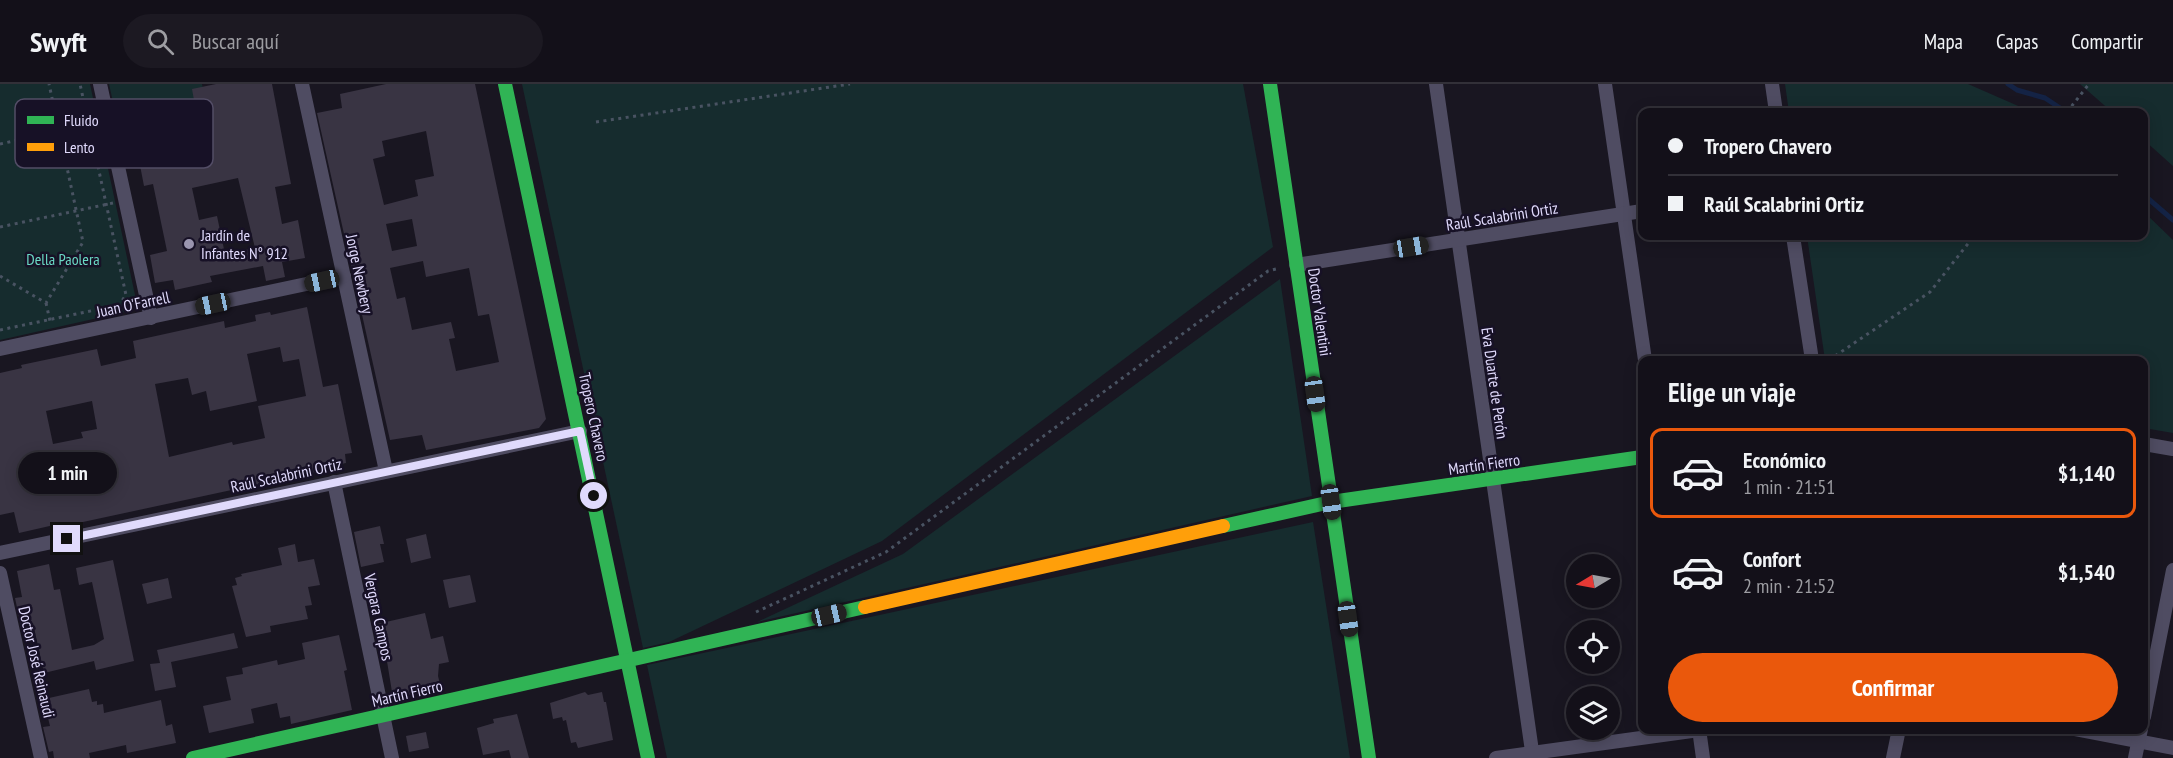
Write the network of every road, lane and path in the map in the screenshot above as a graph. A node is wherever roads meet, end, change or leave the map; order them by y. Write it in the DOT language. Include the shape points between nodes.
graph roads {
  1 [pos="49,84"];
  2 [pos="80,84"];
  3 [pos="100,84"];
  4 [pos="302,84"];
  5 [pos="505,84"];
  6 [pos="850,84"];
  7 [pos="1270,84"];
  8 [pos="1436,84"];
  9 [pos="1605,84"];
  10 [pos="1772,84"];
  11 [pos="2089,84"];
  12 [pos="52,99"];
  13 [pos="83,99"];
  14 [pos="103,99"];
  15 [pos="1775,108"];
  16 [pos="2070,108"];
  17 [pos="596,122"];
  18 [pos="15,141"];
  19 [pos="0,144"];
  20 [pos="67,168"];
  21 [pos="98,168"];
  22 [pos="119,168"];
  23 [pos="126,200"];
  24 [pos="106,205"];
  25 [pos="76,211"];
  26 [pos="1638,212"];
  27 [pos="1624,214"];
  28 [pos="0,227"];
  29 [pos="1457,240"];
  30 [pos="1794,240"];
  31 [pos="1971,240"];
  32 [pos="1296,265"];
  33 [pos="0,276"];
  34 [pos="344,276"];
  35 [pos="46,303"];
  36 [pos="151,318"];
  37 [pos="50,320"];
  38 [pos="0,330"];
  39 [pos="53,338"];
  40 [pos="0,350"];
  41 [pos="1644,356"];
  42 [pos="1811,356"];
  43 [pos="1835,356"];
  44 [pos="580,431"];
  45 [pos="2148,445"];
  46 [pos="2173,449"];
  47 [pos="1638,458"];
  48 [pos="386,471"];
  49 [pos="1492,479"];
  50 [pos="334,482"];
  51 [pos="1331,502"];
  52 [pos="0,553"];
  53 [pos="2173,570"];
  54 [pos="0,577"];
  55 [pos="756,611"];
  56 [pos="628,660"];
  57 [pos="2148,697"];
  58 [pos="383,715"];
  59 [pos="1667,734"];
  60 [pos="1700,734"];
  61 [pos="1898,734"];
  62 [pos="2140,735"];
  63 [pos="2173,748"];
  64 [pos="1533,755"];
  65 [pos="40,758"];
  66 [pos="193,758"];
  67 [pos="392,758"];
  68 [pos="648,758"];
  69 [pos="1369,758"];
  70 [pos="1496,758"];
  71 [pos="1703,758"];
  72 [pos="1893,758"];
  73 [pos="2135,758"];
  1 -- 12 [label="path"];
  2 -- 13 [label="path"];
  3 -- 14 [label="street"];
  4 -- 34 [label="street, Jorge Newbery"];
  5 -- 44 [label="street, Tropero Chavero"];
  6 -- 17 [label="path"];
  7 -- 32 [label="street, Doctor Valentini"];
  8 -- 29 [label="street, Eva Duarte de Perón"];
  9 -- 27 [label="street"];
  10 -- 15 [label="street"];
  11 -- 16 [label="path"];
  18 -- 19 [label="path"];
  20 -- 25 [label="path"];
  21 -- 24 [label="path"];
  22 -- 23 [label="street"];
  23 -- 24 [label="path"];
  23 -- 36 [label="street"];
  24 -- 25 [label="path"];
  24 -- 37 [label="path" via="126,295 119,305"];
  25 -- 28 [label="path"];
  25 -- 35 [label="path" via="83,242"];
  26 -- 27 [label="street, Raúl Scalabrini Ortiz"];
  27 -- 29 [label="street, Raúl Scalabrini Ortiz"];
  27 -- 41 [label="street"];
  29 -- 32 [label="street, Raúl Scalabrini Ortiz"];
  29 -- 49 [label="street, Eva Duarte de Perón"];
  30 -- 42 [label="street"];
  31 -- 43 [label="path" via="1930,292"];
  32 -- 51 [label="street, Doctor Valentini"];
  32 -- 55 [label="path" via="1268,271 886,552"];
  33 -- 35 [label="path"];
  34 -- 36 [label="street, Juan O'Farrell"];
  34 -- 48 [label="street, Jorge Newbery"];
  35 -- 37 [label="path"];
  36 -- 39 [label="street, Juan O'Farrell"];
  37 -- 38 [label="path"];
  37 -- 39 [label="path"];
  39 -- 40 [label="street, Juan O'Farrell"];
  44 -- 48 [label="street, Raúl Scalabrini Ortiz"];
  44 -- 56 [label="street, Tropero Chavero"];
  45 -- 46 [label="street"];
  47 -- 49 [label="street, Martín Fierro"];
  48 -- 50 [label="street, Raúl Scalabrini Ortiz"];
  49 -- 51 [label="street, Martín Fierro"];
  49 -- 64 [label="street, Eva Duarte de Perón"];
  50 -- 52 [label="street, Raúl Scalabrini Ortiz"];
  50 -- 58 [label="street, Vergara Campos"];
  51 -- 56 [label="street, Martín Fierro"];
  51 -- 69 [label="street, Doctor Valentini"];
  53 -- 57 [label="street"];
  54 -- 65 [label="street, Doctor José Reinaudi"];
  56 -- 58 [label="street, Martín Fierro"];
  56 -- 68 [label="street, Tropero Chavero"];
  58 -- 66 [label="street, Martín Fierro"];
  58 -- 67 [label="street, Vergara Campos"];
  59 -- 64 [label="street"];
  60 -- 71 [label="street"];
  61 -- 72 [label="street"];
  62 -- 63 [label="street"];
  62 -- 73 [label="street"];
  64 -- 70 [label="street"];
}
